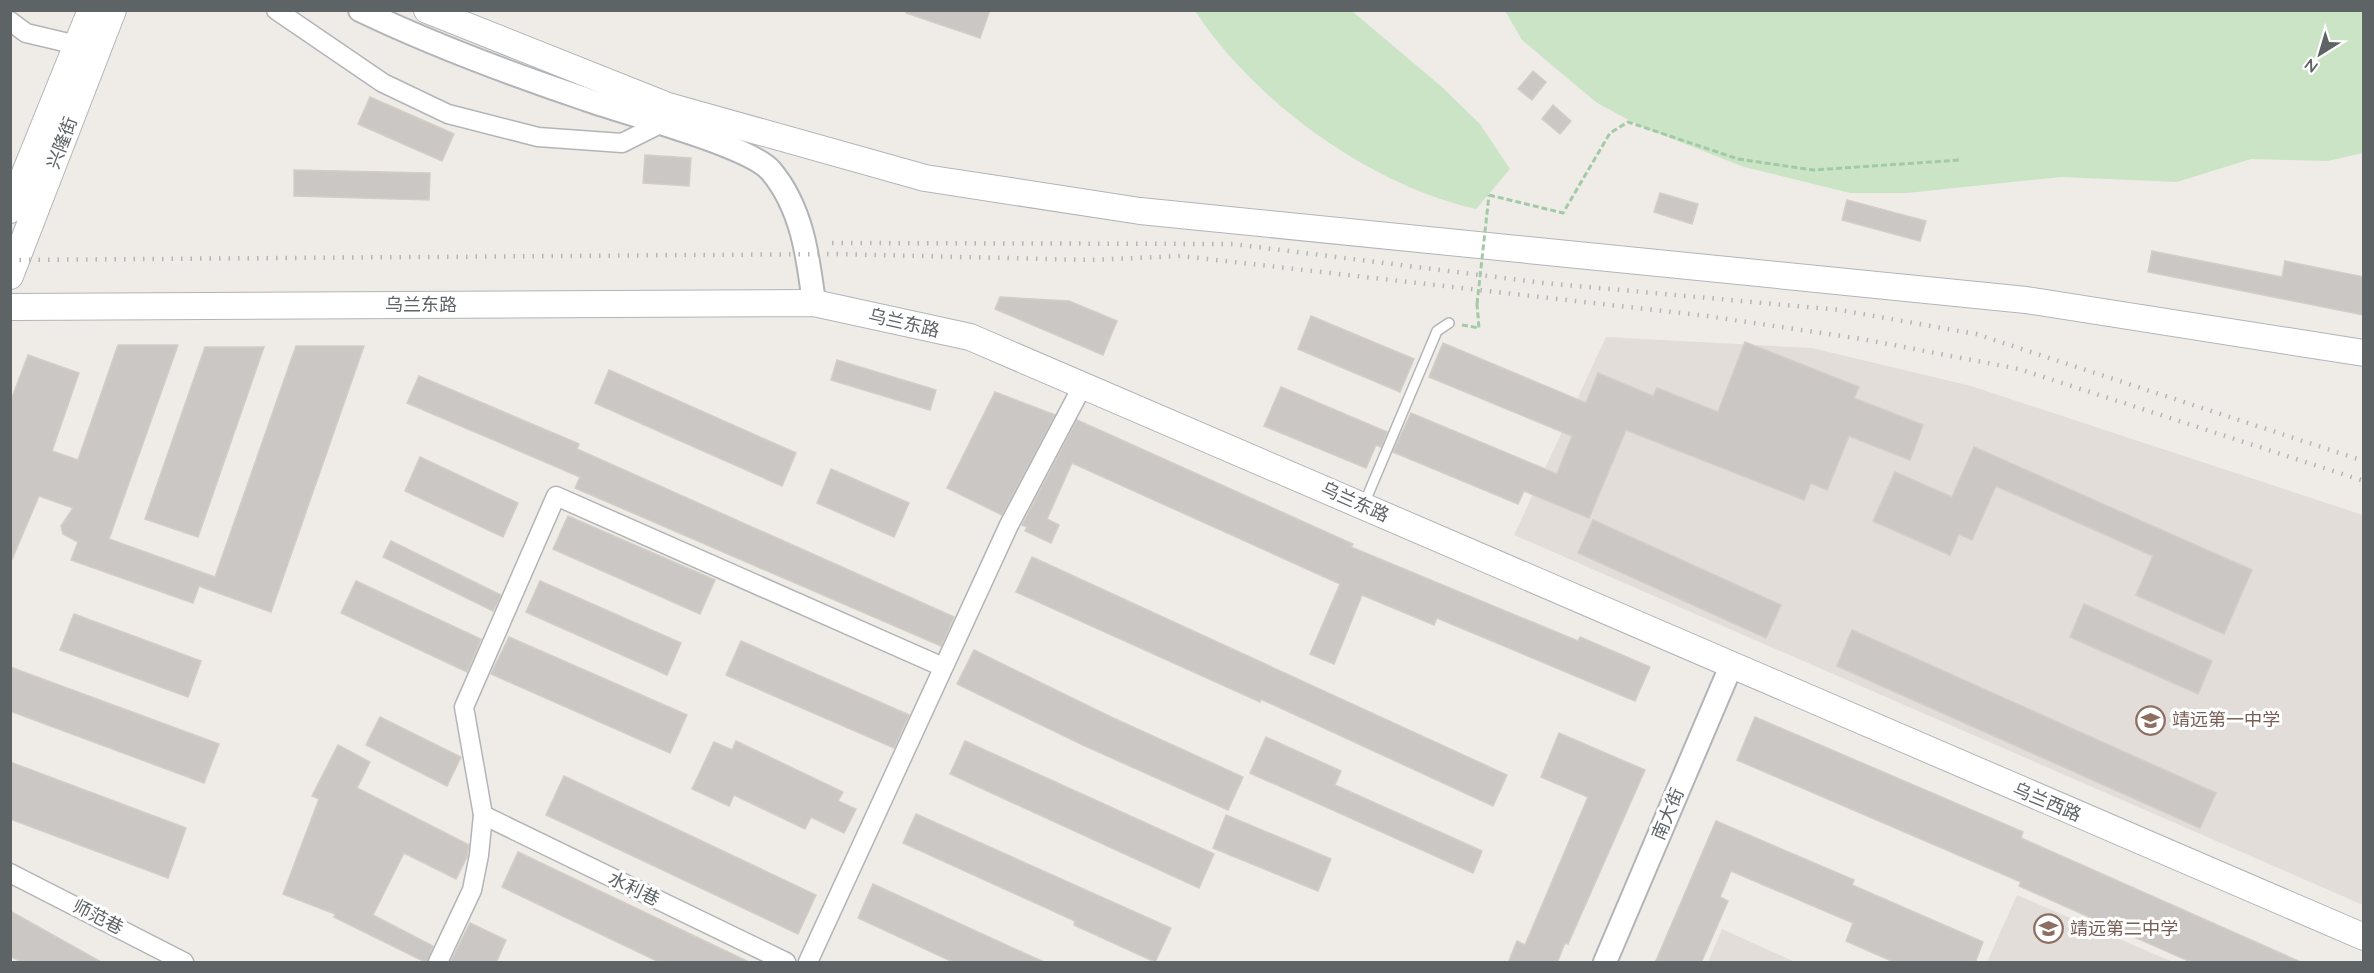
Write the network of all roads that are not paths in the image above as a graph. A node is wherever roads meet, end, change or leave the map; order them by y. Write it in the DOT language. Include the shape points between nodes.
graph roads {
  1 [pos="91,10"];
  2 [pos="113,10"];
  3 [pos="276,10"];
  4 [pos="360,10"];
  5 [pos="434,12"];
  6 [pos="10,21"];
  7 [pos="77,45"];
  8 [pos="660,124"];
  9 [pos="10,210"];
  10 [pos="10,276"];
  11 [pos="814,303"];
  12 [pos="10,307"];
  13 [pos="1449,323"];
  14 [pos="2364,352"];
  15 [pos="1083,385"];
  16 [pos="1363,505"];
  17 [pos="1731,666"];
  18 [pos="943,667"];
  19 [pos="483,815"];
  20 [pos="10,873"];
  21 [pos="2364,937"];
  22 [pos="184,963"];
  23 [pos="438,963"];
  24 [pos="786,963"];
  25 [pos="808,963"];
  26 [pos="1605,963"];
  1 -- 7 [label="main road, 兴隆街"];
  2 -- 10 [label="main road, 兴隆街"];
  3 -- 8 [label="street" via="383,83 448,114 538,137 622,143"];
  4 -- 8 [label="street" via="426,41"];
  5 -- 14 [label="main road" via="668,106 925,178 1140,211 2026,300"];
  6 -- 7 [label="street" via="26,33"];
  7 -- 9 [label="main road, 兴隆街"];
  8 -- 11 [label="street" via="739,150 769,169 790,199 807,248"];
  11 -- 12 [label="main road, 乌兰东路"];
  11 -- 15 [label="main road, 乌兰东路" via="970,338"];
  13 -- 16 [label="lane" via="1437,331"];
  15 -- 16 [label="main road, 乌兰东路"];
  15 -- 18 [label="street" via="1009,525"];
  16 -- 17 [label="main road, 乌兰东路"];
  17 -- 21 [label="main road, 乌兰西路"];
  17 -- 26 [label="street, 南大街"];
  18 -- 19 [label="street" via="556,496 464,707"];
  18 -- 25 [label="street"];
  19 -- 23 [label="street" via="472,890"];
  19 -- 24 [label="street, 水利巷"];
  20 -- 22 [label="street, 师范巷"];
}
